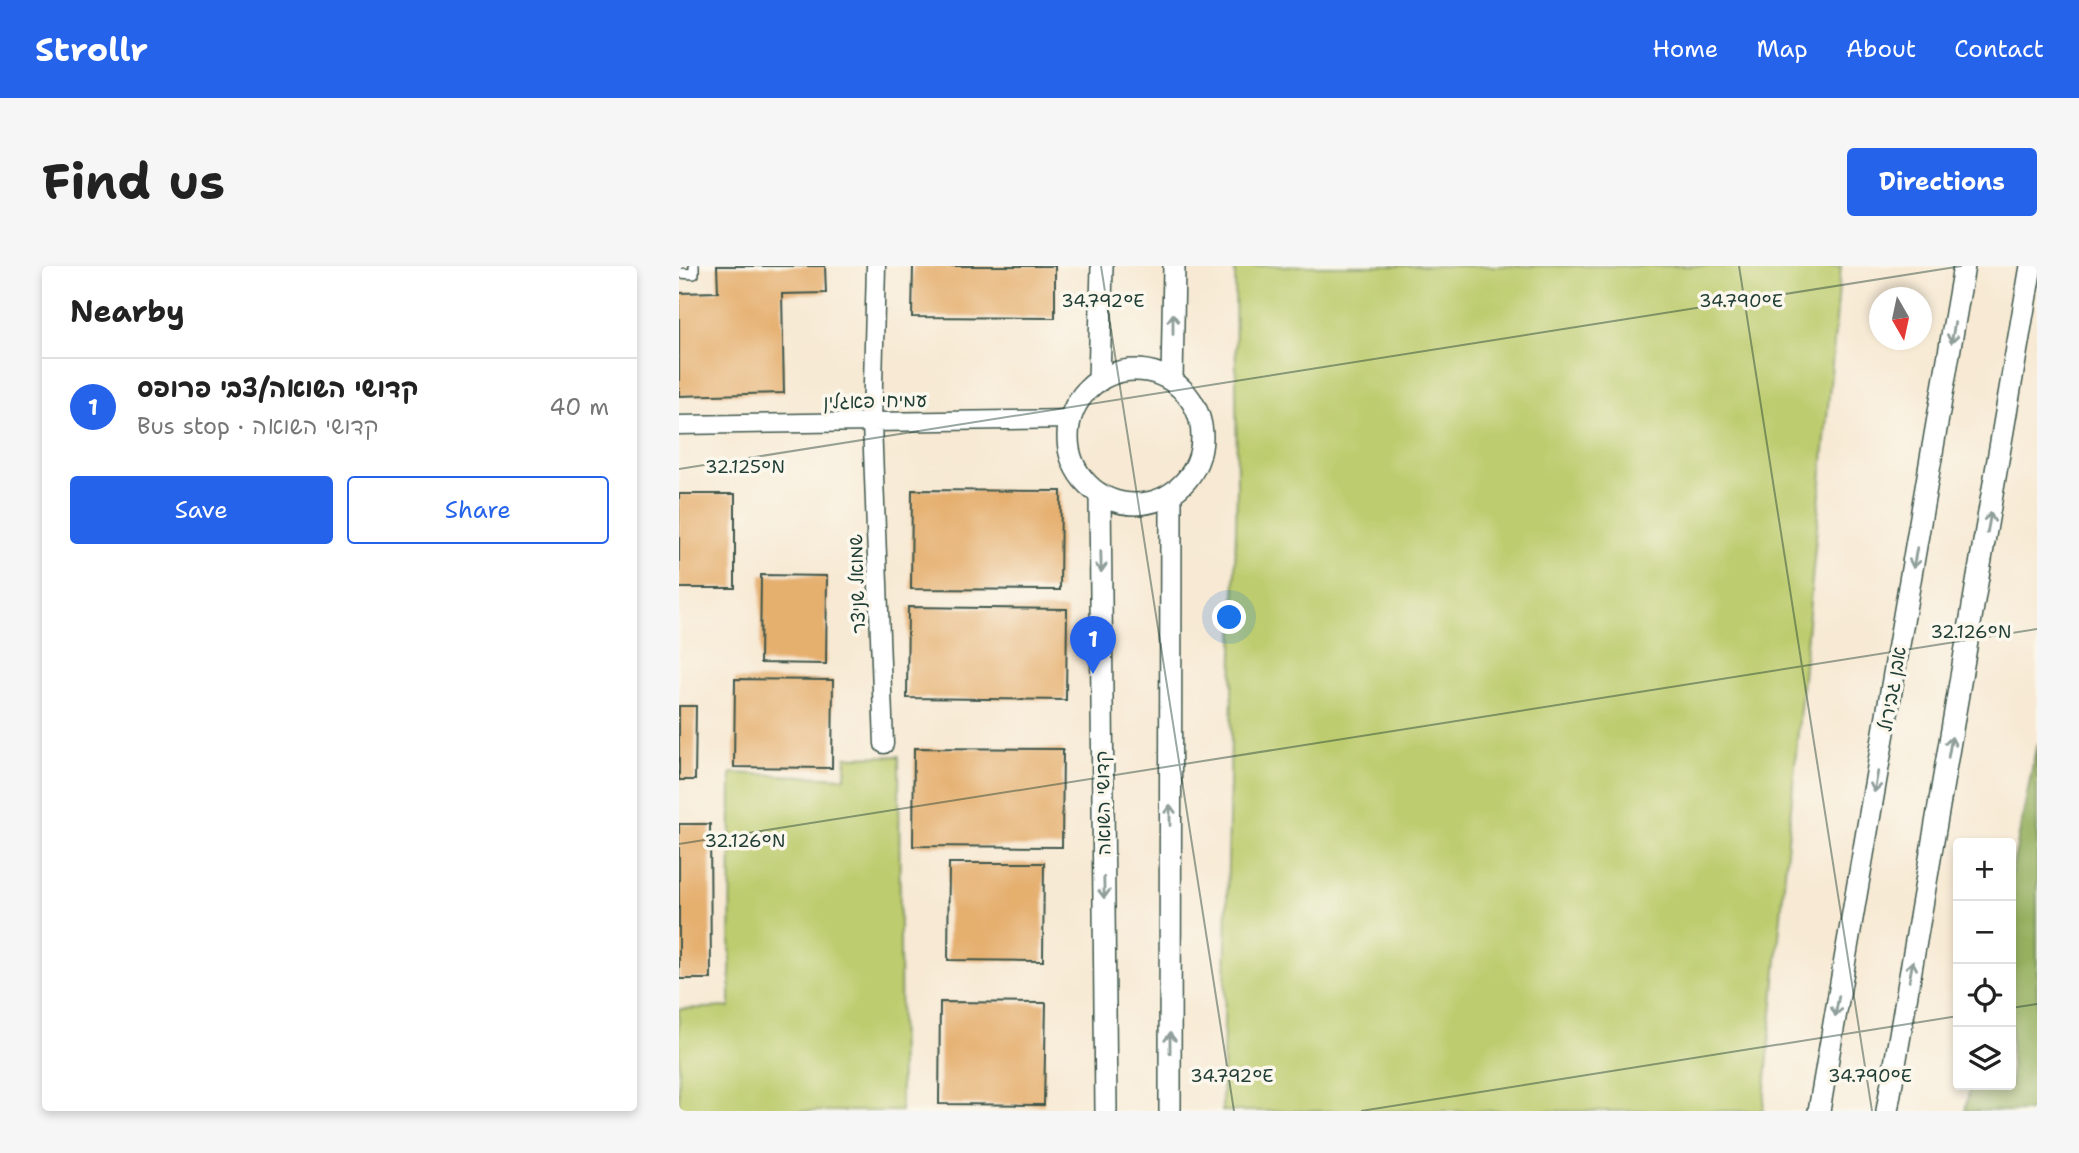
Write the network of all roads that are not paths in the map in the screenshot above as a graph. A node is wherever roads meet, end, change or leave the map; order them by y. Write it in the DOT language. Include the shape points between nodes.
graph roads {
  1 [pos="694,266"];
  2 [pos="876,266"];
  3 [pos="1102,266"];
  4 [pos="1174,266"];
  5 [pos="1964,266"];
  6 [pos="2031,266"];
  7 [pos="679,273"];
  8 [pos="1099,381"];
  9 [pos="1172,381"];
  10 [pos="1070,419"];
  11 [pos="872,423"];
  12 [pos="679,425"];
  13 [pos="1100,494"];
  14 [pos="1171,494"];
  15 [pos="884,744"];
  16 [pos="1106,1111"];
  17 [pos="1170,1111"];
  18 [pos="1819,1111"];
  19 [pos="1887,1111"];
  1 -- 7 [label="lane" via="694,274"];
  2 -- 11 [label="street, שמואל שניצר"];
  3 -- 8 [label="street"];
  9 -- 4 [label="street, one-way"];
  5 -- 18 [label="street, אבן גבירול, one-way"];
  19 -- 6 [label="street, one-way"];
  8 -- 9 [label="street" via="1136,370"];
  8 -- 10 [label="street" via="1077,404"];
  9 -- 14 [label="street" via="1189,396 1203,438 1199,460"];
  10 -- 11 [label="street, עמיחי פאגלין"];
  10 -- 13 [label="street" via="1073,462 1083,480"];
  11 -- 12 [label="street, עמיחי פאגלין"];
  11 -- 15 [label="street, שמואל שניצר"];
  13 -- 14 [label="street" via="1135,504"];
  13 -- 16 [label="street, קדושי השואה, one-way"];
  17 -- 14 [label="street, one-way"];
}
